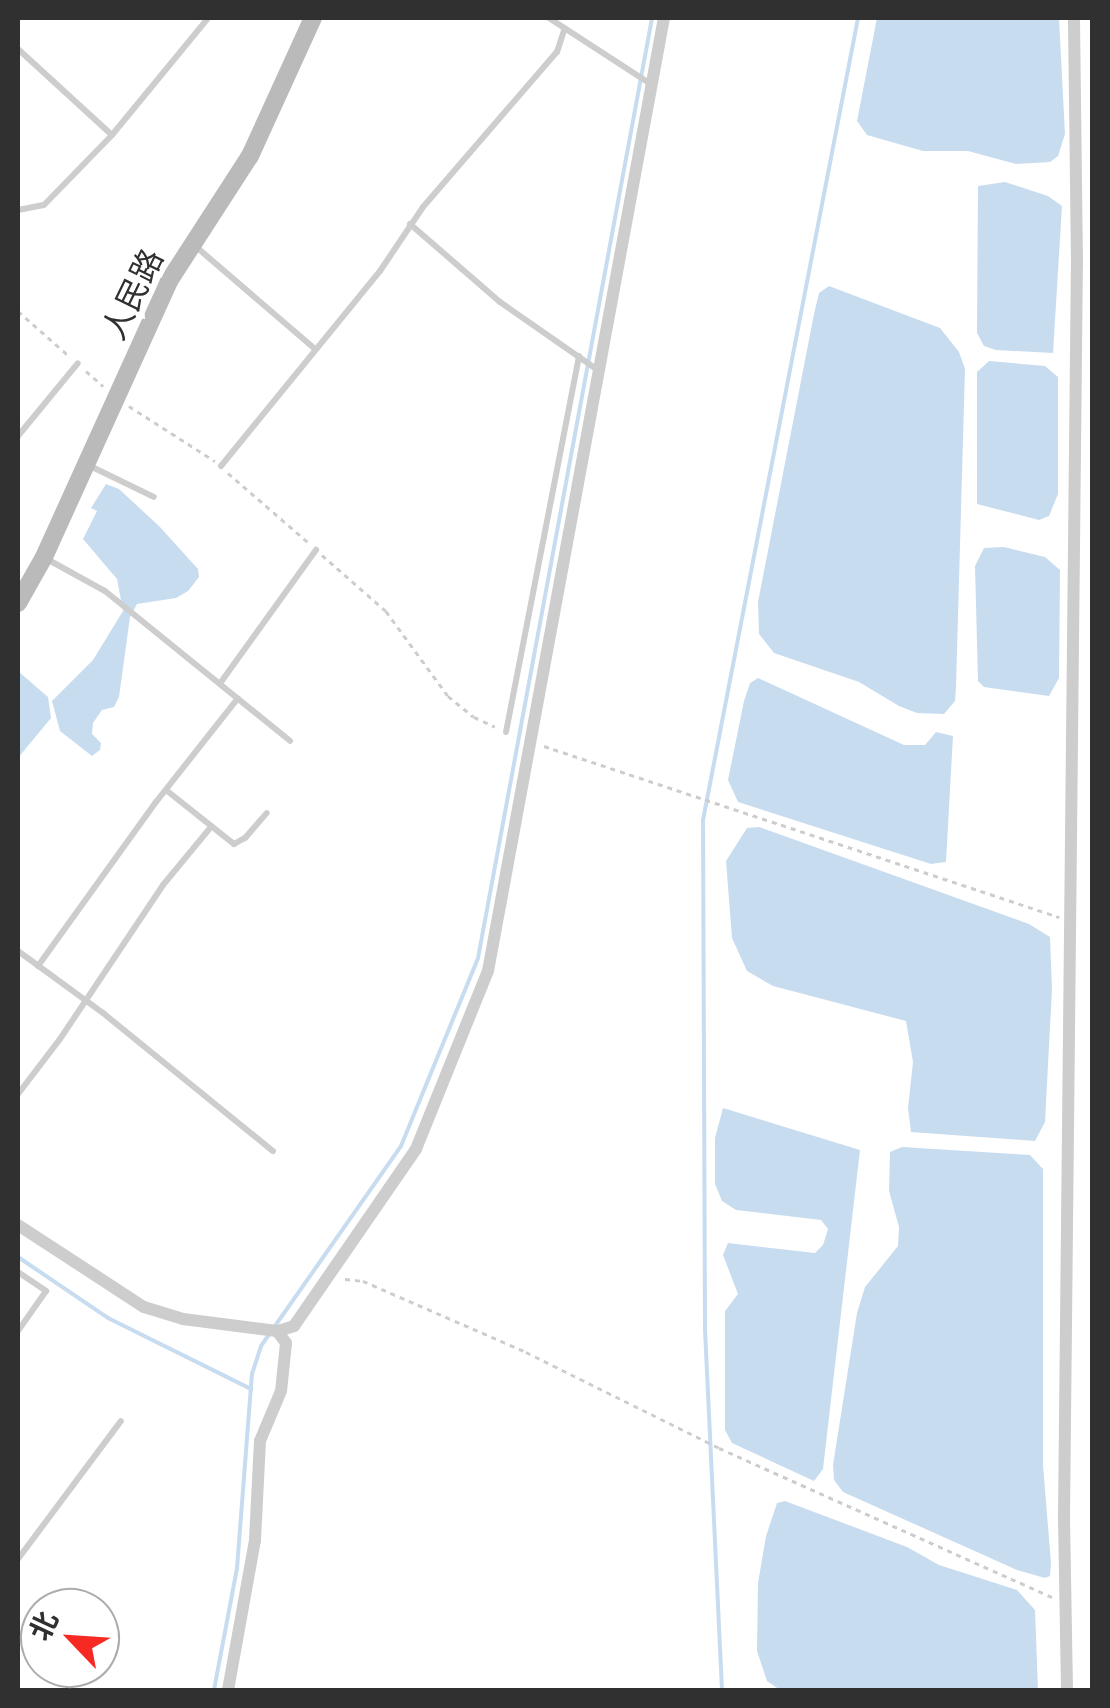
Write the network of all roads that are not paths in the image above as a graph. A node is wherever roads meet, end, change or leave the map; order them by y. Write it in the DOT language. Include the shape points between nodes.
graph roads {
  1 [pos="208,18"];
  2 [pos="312,18"];
  3 [pos="550,18"];
  4 [pos="664,18"];
  5 [pos="1074,18"];
  6 [pos="564,30"];
  7 [pos="18,49"];
  8 [pos="649,84"];
  9 [pos="112,134"];
  10 [pos="18,210"];
  11 [pos="410,224"];
  12 [pos="193,244"];
  13 [pos="316,349"];
  14 [pos="581,358"];
  15 [pos="78,364"];
  16 [pos="597,369"];
  17 [pos="18,436"];
  18 [pos="87,464"];
  19 [pos="220,466"];
  20 [pos="154,498"];
  21 [pos="316,550"];
  22 [pos="44,558"];
  23 [pos="18,604"];
  24 [pos="221,682"];
  25 [pos="238,698"];
  26 [pos="506,732"];
  27 [pos="290,740"];
  28 [pos="166,790"];
  29 [pos="267,813"];
  30 [pos="211,827"];
  31 [pos="18,951"];
  32 [pos="38,966"];
  33 [pos="86,1001"];
  34 [pos="18,1094"];
  35 [pos="274,1151"];
  36 [pos="18,1225"];
  37 [pos="18,1272"];
  38 [pos="273,1330"];
  39 [pos="18,1331"];
  40 [pos="122,1421"];
  41 [pos="18,1559"];
  42 [pos="228,1690"];
  43 [pos="1067,1690"];
  1 -- 9 [label="lane"];
  2 -- 12 [label="street, 人民路" via="258,141"];
  3 -- 6 [label="lane"];
  4 -- 8 [label="street"];
  5 -- 43 [label="street"];
  6 -- 8 [label="lane"];
  6 -- 11 [label="lane" via="557,52"];
  7 -- 9 [label="lane"];
  8 -- 16 [label="street"];
  9 -- 10 [label="lane" via="44,205"];
  11 -- 13 [label="lane"];
  11 -- 14 [label="lane" via="500,302"];
  12 -- 13 [label="lane"];
  12 -- 18 [label="street, 人民路" via="169,281"];
  13 -- 19 [label="lane"];
  14 -- 16 [label="lane"];
  14 -- 26 [label="lane"];
  15 -- 17 [label="lane"];
  16 -- 38 [label="street" via="488,972 416,1149 294,1326"];
  18 -- 20 [label="lane"];
  18 -- 22 [label="street, 人民路"];
  21 -- 24 [label="lane"];
  22 -- 23 [label="street, 人民路"];
  22 -- 24 [label="lane" via="105,591"];
  24 -- 25 [label="lane"];
  25 -- 27 [label="lane"];
  25 -- 28 [label="lane"];
  28 -- 30 [label="lane"];
  28 -- 32 [label="lane"];
  29 -- 30 [label="lane" via="234,844"];
  30 -- 33 [label="lane"];
  31 -- 32 [label="lane"];
  32 -- 33 [label="lane"];
  33 -- 34 [label="lane"];
  33 -- 35 [label="lane"];
  36 -- 38 [label="street" via="144,1307 182,1319"];
  37 -- 39 [label="lane" via="46,1291"];
  38 -- 42 [label="street" via="286,1343 282,1392 260,1440 254,1540"];
  40 -- 41 [label="lane"];
}
